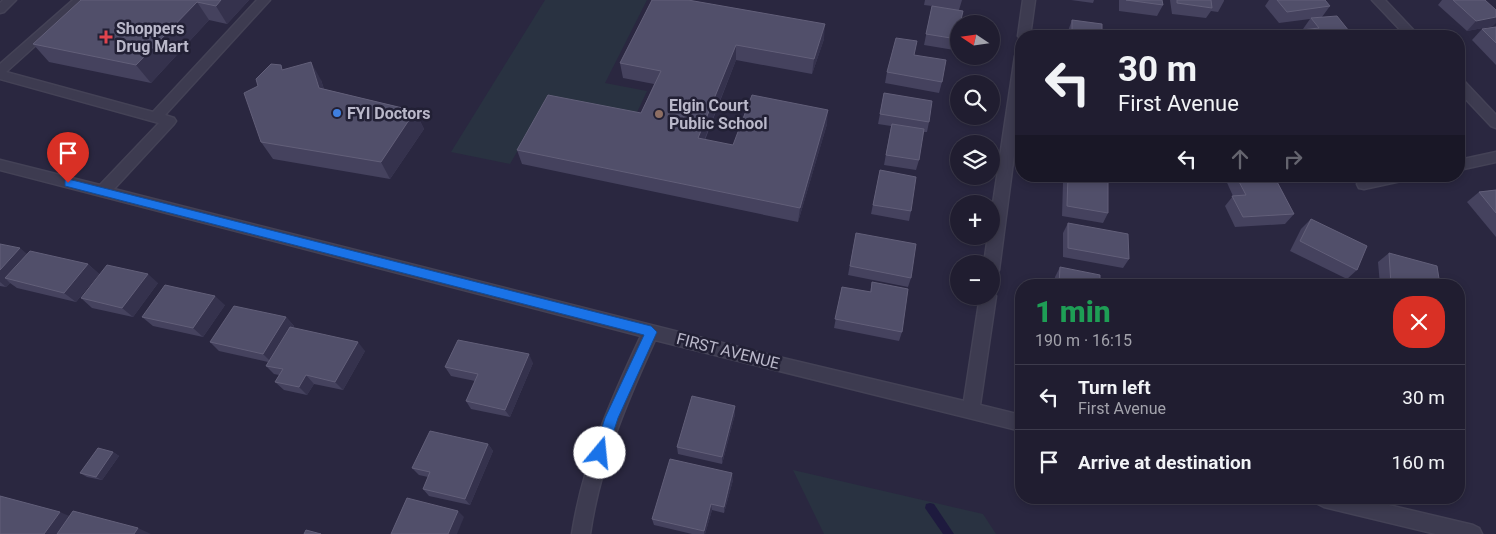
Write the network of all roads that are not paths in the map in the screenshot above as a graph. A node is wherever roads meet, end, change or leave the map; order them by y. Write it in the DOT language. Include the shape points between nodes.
graph roads {
  1 [pos="10,0"];
  2 [pos="80,0"];
  3 [pos="264,0"];
  4 [pos="1029,0"];
  5 [pos="1378,0"];
  6 [pos="0,9"];
  7 [pos="1025,30"];
  8 [pos="1407,30"];
  9 [pos="0,71"];
  10 [pos="0,76"];
  11 [pos="1465,90"];
  12 [pos="1015,99"];
  13 [pos="156,117"];
  14 [pos="1496,123"];
  15 [pos="1496,157"];
  16 [pos="1465,164"];
  17 [pos="0,166"];
  18 [pos="1373,182"];
  19 [pos="1364,184"];
  20 [pos="102,192"];
  21 [pos="993,255"];
  22 [pos="987,305"];
  23 [pos="651,332"];
  24 [pos="972,411"];
  25 [pos="1015,422"];
  26 [pos="1349,504"];
  27 [pos="581,534"];
  28 [pos="1473,534"];
  1 -- 6 [label="street"];
  2 -- 9 [label="street"];
  3 -- 13 [label="street"];
  4 -- 7 [label="street"];
  5 -- 8 [label="street"];
  10 -- 13 [label="street"];
  11 -- 14 [label="street"];
  12 -- 21 [label="street"];
  13 -- 20 [label="street" via="169,121"];
  15 -- 16 [label="street"];
  17 -- 20 [label="street, FIRST AVENUE"];
  18 -- 19 [label="street"];
  20 -- 23 [label="street, FIRST AVENUE"];
  22 -- 24 [label="street"];
  23 -- 24 [label="street, FIRST AVENUE"];
  23 -- 27 [label="street" via="612,418 584,506"];
  24 -- 25 [label="street, FIRST AVENUE"];
  26 -- 28 [label="street"];
}
